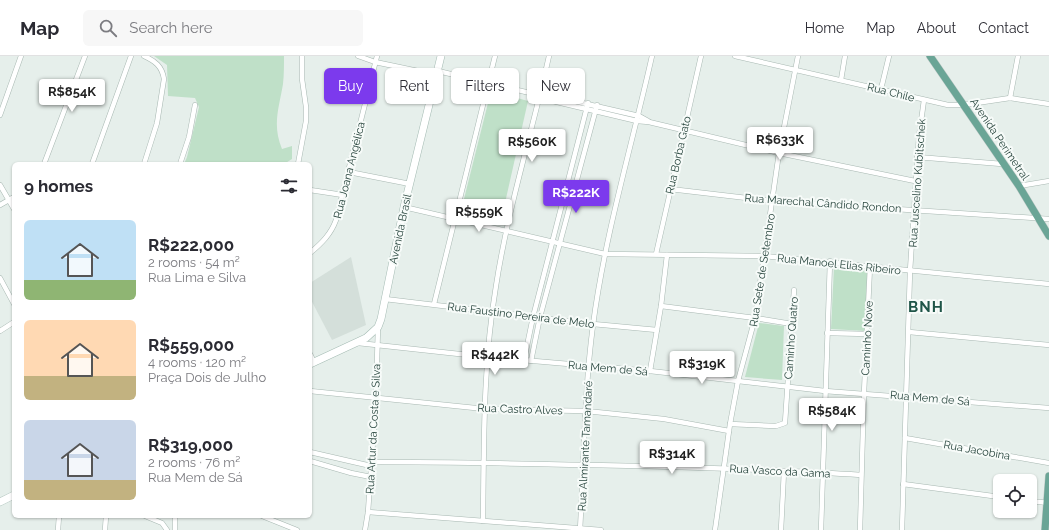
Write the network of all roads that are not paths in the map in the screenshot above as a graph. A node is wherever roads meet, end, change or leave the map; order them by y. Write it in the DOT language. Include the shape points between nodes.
graph roads {
  1 [pos="21,56"];
  2 [pos="85,56"];
  3 [pos="131,56"];
  4 [pos="144,56"];
  5 [pos="302,56"];
  6 [pos="358,56"];
  7 [pos="377,56"];
  8 [pos="441,56"];
  9 [pos="495,56"];
  10 [pos="549,56"];
  11 [pos="652,56"];
  12 [pos="701,56"];
  13 [pos="735,56"];
  14 [pos="798,56"];
  15 [pos="845,56"];
  16 [pos="889,56"];
  17 [pos="930,56"];
  18 [pos="1018,56"];
  19 [pos="375,62"];
  20 [pos="409,68"];
  21 [pos="438,68"];
  22 [pos="492,68"];
  23 [pos="546,68"];
  24 [pos="794,70"];
  25 [pos="841,80"];
  26 [pos="881,89"];
  27 [pos="1010,98"];
  28 [pos="924,100"];
  29 [pos="585,102"];
  30 [pos="588,103"];
  31 [pos="429,104"];
  32 [pos="483,104"];
  33 [pos="538,104"];
  34 [pos="565,104"];
  35 [pos="1049,104"];
  36 [pos="195,105"];
  37 [pos="963,105"];
  38 [pos="596,106"];
  39 [pos="586,109"];
  40 [pos="595,111"];
  41 [pos="0,115"];
  42 [pos="638,119"];
  43 [pos="684,129"];
  44 [pos="779,153"];
  45 [pos="917,157"];
  46 [pos="45,162"];
  47 [pos="93,162"];
  48 [pos="145,162"];
  49 [pos="181,162"];
  50 [pos="298,162"];
  51 [pos="1002,164"];
  52 [pos="349,172"];
  53 [pos="915,181"];
  54 [pos="1049,181"];
  55 [pos="410,184"];
  56 [pos="0,185"];
  57 [pos="1018,186"];
  58 [pos="670,189"];
  59 [pos="312,190"];
  60 [pos="342,195"];
  61 [pos="12,198"];
  62 [pos="9,200"];
  63 [pos="773,201"];
  64 [pos="0,205"];
  65 [pos="12,205"];
  66 [pos="404,208"];
  67 [pos="915,210"];
  68 [pos="1039,218"];
  69 [pos="1049,218"];
  70 [pos="455,219"];
  71 [pos="506,231"];
  72 [pos="1049,236"];
  73 [pos="553,243"];
  74 [pos="560,244"];
  75 [pos="312,251"];
  76 [pos="605,254"];
  77 [pos="656,254"];
  78 [pos="667,255"];
  79 [pos="764,256"];
  80 [pos="830,262"];
  81 [pos="870,266"];
  82 [pos="910,271"];
  83 [pos="0,278"];
  84 [pos="1049,284"];
  85 [pos="794,290"];
  86 [pos="385,299"];
  87 [pos="12,300"];
  88 [pos="434,304"];
  89 [pos="661,306"];
  90 [pos="492,311"];
  91 [pos="533,317"];
  92 [pos="540,318"];
  93 [pos="755,318"];
  94 [pos="12,323"];
  95 [pos="593,324"];
  96 [pos="792,324"];
  97 [pos="378,327"];
  98 [pos="657,330"];
  99 [pos="0,331"];
  100 [pos="909,332"];
  101 [pos="827,333"];
  102 [pos="867,334"];
  103 [pos="358,342"];
  104 [pos="378,345"];
  105 [pos="1049,345"];
  106 [pos="487,357"];
  107 [pos="524,360"];
  108 [pos="531,361"];
  109 [pos="312,363"];
  110 [pos="589,366"];
  111 [pos="650,371"];
  112 [pos="738,381"];
  113 [pos="788,387"];
  114 [pos="312,391"];
  115 [pos="825,391"];
  116 [pos="864,393"];
  117 [pos="906,396"];
  118 [pos="376,398"];
  119 [pos="1049,408"];
  120 [pos="485,409"];
  121 [pos="586,411"];
  122 [pos="730,424"];
  123 [pos="729,431"];
  124 [pos="905,438"];
  125 [pos="312,452"];
  126 [pos="312,462"];
  127 [pos="484,462"];
  128 [pos="1049,463"];
  129 [pos="371,464"];
  130 [pos="584,465"];
  131 [pos="723,468"];
  132 [pos="784,471"];
  133 [pos="823,472"];
  134 [pos="861,475"];
  135 [pos="1049,476"];
  136 [pos="371,477"];
  137 [pos="904,484"];
  138 [pos="12,496"];
  139 [pos="993,496"];
  140 [pos="0,502"];
  141 [pos="1037,502"];
  142 [pos="1048,503"];
  143 [pos="368,512"];
  144 [pos="60,518"];
  145 [pos="106,518"];
  146 [pos="150,518"];
  147 [pos="175,518"];
  148 [pos="267,518"];
  149 [pos="483,521"];
  150 [pos="580,529"];
  151 [pos="58,530"];
  152 [pos="105,530"];
  153 [pos="166,530"];
  154 [pos="174,530"];
  155 [pos="297,530"];
  156 [pos="365,530"];
  157 [pos="601,530"];
  158 [pos="715,530"];
  159 [pos="781,530"];
  160 [pos="821,530"];
  161 [pos="860,530"];
  162 [pos="902,530"];
  163 [pos="1045,530"];
  1 -- 41 [label="street"];
  2 -- 46 [label="street"];
  3 -- 47 [label="street"];
  4 -- 48 [label="street" via="160,66 164,79 157,123"];
  5 -- 50 [label="street" via="306,121"];
  6 -- 19 [label="street"];
  7 -- 19 [label="street, Rua Joana Angélica"];
  8 -- 21 [label="street, Avenida Brasil"];
  9 -- 22 [label="street"];
  10 -- 23 [label="street"];
  11 -- 42 [label="street, Rua Almirante Tamandaré"];
  12 -- 43 [label="street, Rua Borba Gato"];
  13 -- 24 [label="street, Rua Chile"];
  14 -- 24 [label="street, Rua Sete de Setembro"];
  15 -- 25 [label="street"];
  16 -- 26 [label="street"];
  17 -- 37 [label="main road, Avenida Perimetral"];
  18 -- 27 [label="street"];
  19 -- 20 [label="street"];
  19 -- 52 [label="street, Rua Joana Angélica"];
  24 -- 25 [label="street, Rua Chile"];
  24 -- 44 [label="street, Rua Sete de Setembro"];
  25 -- 26 [label="street, Rua Chile"];
  26 -- 28 [label="street, Rua Chile"];
  27 -- 35 [label="street, Rua Chile"];
  27 -- 37 [label="street, Rua Chile"];
  28 -- 37 [label="street, Rua Chile"];
  28 -- 45 [label="street, Rua Juscelino Kubitschek"];
  29 -- 30 [label="street"];
  30 -- 38 [label="street"];
  30 -- 39 [label="street"];
  31 -- 55 [label="street, Avenida Brasil"];
  32 -- 70 [label="street"];
  33 -- 71 [label="street"];
  34 -- 39 [label="street"];
  36 -- 49 [label="street"];
  37 -- 51 [label="main road, Avenida Perimetral"];
  38 -- 40 [label="street"];
  38 -- 42 [label="street"];
  39 -- 40 [label="street"];
  39 -- 73 [label="street"];
  40 -- 42 [label="street"];
  40 -- 74 [label="street"];
  42 -- 43 [label="street"];
  42 -- 76 [label="street, Rua Almirante Tamandaré"];
  43 -- 44 [label="street"];
  43 -- 58 [label="street, Rua Borba Gato"];
  44 -- 53 [label="street"];
  44 -- 63 [label="street, Rua Sete de Setembro"];
  45 -- 51 [label="street"];
  45 -- 53 [label="street, Rua Juscelino Kubitschek"];
  51 -- 57 [label="main road, Avenida Perimetral"];
  52 -- 55 [label="street"];
  52 -- 60 [label="street, Rua Joana Angélica"];
  53 -- 67 [label="street, Rua Juscelino Kubitschek"];
  54 -- 57 [label="street"];
  55 -- 66 [label="street, Avenida Brasil"];
  56 -- 62 [label="street"];
  57 -- 68 [label="main road, Avenida Perimetral"];
  58 -- 63 [label="street, Rua Marechal Cândido Rondon"];
  58 -- 77 [label="street, Rua Borba Gato"];
  59 -- 60 [label="street"];
  60 -- 75 [label="street, Rua Joana Angélica" via="333,228"];
  61 -- 62 [label="street"];
  62 -- 64 [label="street"];
  62 -- 65 [label="street"];
  63 -- 67 [label="street, Rua Marechal Cândido Rondon"];
  63 -- 79 [label="street, Rua Sete de Setembro"];
  66 -- 70 [label="street, Rua Manoel Elias Ribeiro"];
  66 -- 86 [label="street, Avenida Brasil"];
  67 -- 68 [label="street, Rua Marechal Cândido Rondon"];
  67 -- 82 [label="street, Rua Juscelino Kubitschek"];
  68 -- 69 [label="street, Rua Marechal Cândido Rondon"];
  68 -- 72 [label="main road, Avenida Perimetral"];
  70 -- 71 [label="street, Rua Manoel Elias Ribeiro"];
  70 -- 88 [label="street"];
  71 -- 73 [label="street, Rua Manoel Elias Ribeiro"];
  71 -- 90 [label="street"];
  73 -- 74 [label="street, Rua Manoel Elias Ribeiro"];
  73 -- 91 [label="street"];
  74 -- 76 [label="street, Rua Manoel Elias Ribeiro"];
  74 -- 92 [label="street"];
  76 -- 77 [label="street, Rua Manoel Elias Ribeiro"];
  76 -- 95 [label="street, Rua Almirante Tamandaré"];
  77 -- 78 [label="street, Rua Manoel Elias Ribeiro"];
  78 -- 79 [label="street, Rua Manoel Elias Ribeiro"];
  78 -- 89 [label="street"];
  79 -- 80 [label="street, Rua Manoel Elias Ribeiro"];
  79 -- 93 [label="street, Rua Sete de Setembro"];
  80 -- 81 [label="street, Rua Manoel Elias Ribeiro"];
  80 -- 101 [label="street"];
  81 -- 82 [label="street, Rua Manoel Elias Ribeiro"];
  81 -- 102 [label="street, Caminho Nove"];
  82 -- 84 [label="street, Rua Manoel Elias Ribeiro"];
  82 -- 100 [label="street, Rua Juscelino Kubitschek"];
  83 -- 87 [label="street"];
  85 -- 96 [label="street, Caminho Quatro"];
  86 -- 88 [label="street, Rua Faustino Pereira de Melo"];
  86 -- 97 [label="street, Avenida Brasil"];
  88 -- 90 [label="street, Rua Faustino Pereira de Melo"];
  89 -- 93 [label="street"];
  89 -- 98 [label="street"];
  90 -- 91 [label="street, Rua Faustino Pereira de Melo"];
  90 -- 106 [label="street"];
  91 -- 92 [label="street, Rua Faustino Pereira de Melo"];
  91 -- 107 [label="street"];
  92 -- 95 [label="street, Rua Faustino Pereira de Melo"];
  92 -- 108 [label="street"];
  93 -- 96 [label="street"];
  93 -- 112 [label="street, Rua Sete de Setembro"];
  94 -- 99 [label="street"];
  95 -- 98 [label="street, Rua Faustino Pereira de Melo"];
  95 -- 110 [label="street, Rua Almirante Tamandaré"];
  96 -- 113 [label="street, Caminho Quatro"];
  97 -- 103 [label="street"];
  97 -- 104 [label="street, Rua Artur da Costa e Silva"];
  98 -- 111 [label="street"];
  100 -- 105 [label="street"];
  100 -- 117 [label="street, Rua Juscelino Kubitschek"];
  101 -- 102 [label="street"];
  101 -- 115 [label="street"];
  102 -- 116 [label="street, Caminho Nove"];
  103 -- 104 [label="street, Rua Mem de Sá"];
  103 -- 109 [label="street"];
  104 -- 106 [label="street, Rua Mem de Sá"];
  104 -- 118 [label="street, Rua Artur da Costa e Silva"];
  106 -- 107 [label="street, Rua Mem de Sá"];
  106 -- 120 [label="street"];
  107 -- 108 [label="street, Rua Mem de Sá"];
  108 -- 110 [label="street, Rua Mem de Sá"];
  110 -- 111 [label="street, Rua Mem de Sá"];
  110 -- 121 [label="street, Rua Almirante Tamandaré"];
  111 -- 112 [label="street, Rua Mem de Sá"];
  112 -- 113 [label="street, Rua Mem de Sá"];
  112 -- 122 [label="street, Rua Sete de Setembro"];
  113 -- 115 [label="street, Rua Mem de Sá"];
  113 -- 122 [label="street, Caminho Quatro" via="786,423 776,426"];
  114 -- 118 [label="street, Rua Castro Alves"];
  115 -- 116 [label="street, Rua Mem de Sá"];
  115 -- 133 [label="street"];
  116 -- 117 [label="street, Rua Mem de Sá"];
  116 -- 134 [label="street, Caminho Nove"];
  117 -- 119 [label="street, Rua Mem de Sá"];
  117 -- 124 [label="street, Rua Juscelino Kubitschek"];
  118 -- 120 [label="street, Rua Castro Alves"];
  118 -- 129 [label="street, Rua Artur da Costa e Silva"];
  120 -- 121 [label="street, Rua Castro Alves"];
  120 -- 127 [label="street"];
  121 -- 123 [label="street, Rua Castro Alves" via="664,419"];
  121 -- 130 [label="street, Rua Almirante Tamandaré"];
  122 -- 123 [label="street, Rua Sete de Setembro"];
  123 -- 131 [label="street, Rua Sete de Setembro"];
  124 -- 128 [label="street, Rua Jacobina"];
  124 -- 137 [label="street, Rua Juscelino Kubitschek"];
  125 -- 129 [label="street, Rua Vasco da Gama"];
  126 -- 136 [label="street"];
  127 -- 129 [label="street, Rua Vasco da Gama"];
  127 -- 130 [label="street, Rua Vasco da Gama"];
  127 -- 149 [label="street"];
  129 -- 136 [label="street, Rua Artur da Costa e Silva"];
  130 -- 131 [label="street, Rua Vasco da Gama"];
  130 -- 150 [label="street, Rua Almirante Tamandaré"];
  131 -- 132 [label="street, Rua Vasco da Gama"];
  131 -- 158 [label="street, Rua Sete de Setembro"];
  132 -- 133 [label="street, Rua Vasco da Gama"];
  132 -- 159 [label="street"];
  133 -- 134 [label="street, Rua Vasco da Gama"];
  133 -- 160 [label="street"];
  134 -- 161 [label="street, Caminho Nove"];
  135 -- 142 [label="main road"];
  136 -- 143 [label="street, Rua Artur da Costa e Silva"];
  137 -- 139 [label="street"];
  137 -- 162 [label="street, Rua Juscelino Kubitschek"];
  138 -- 140 [label="street"];
  141 -- 142 [label="street"];
  142 -- 163 [label="main road"];
  143 -- 149 [label="street"];
  143 -- 156 [label="street, Rua Artur da Costa e Silva"];
  144 -- 151 [label="street"];
  145 -- 152 [label="street"];
  146 -- 153 [label="street" via="162,523"];
  147 -- 154 [label="street"];
  148 -- 155 [label="street"];
  149 -- 150 [label="street"];
  150 -- 157 [label="street"];
}
